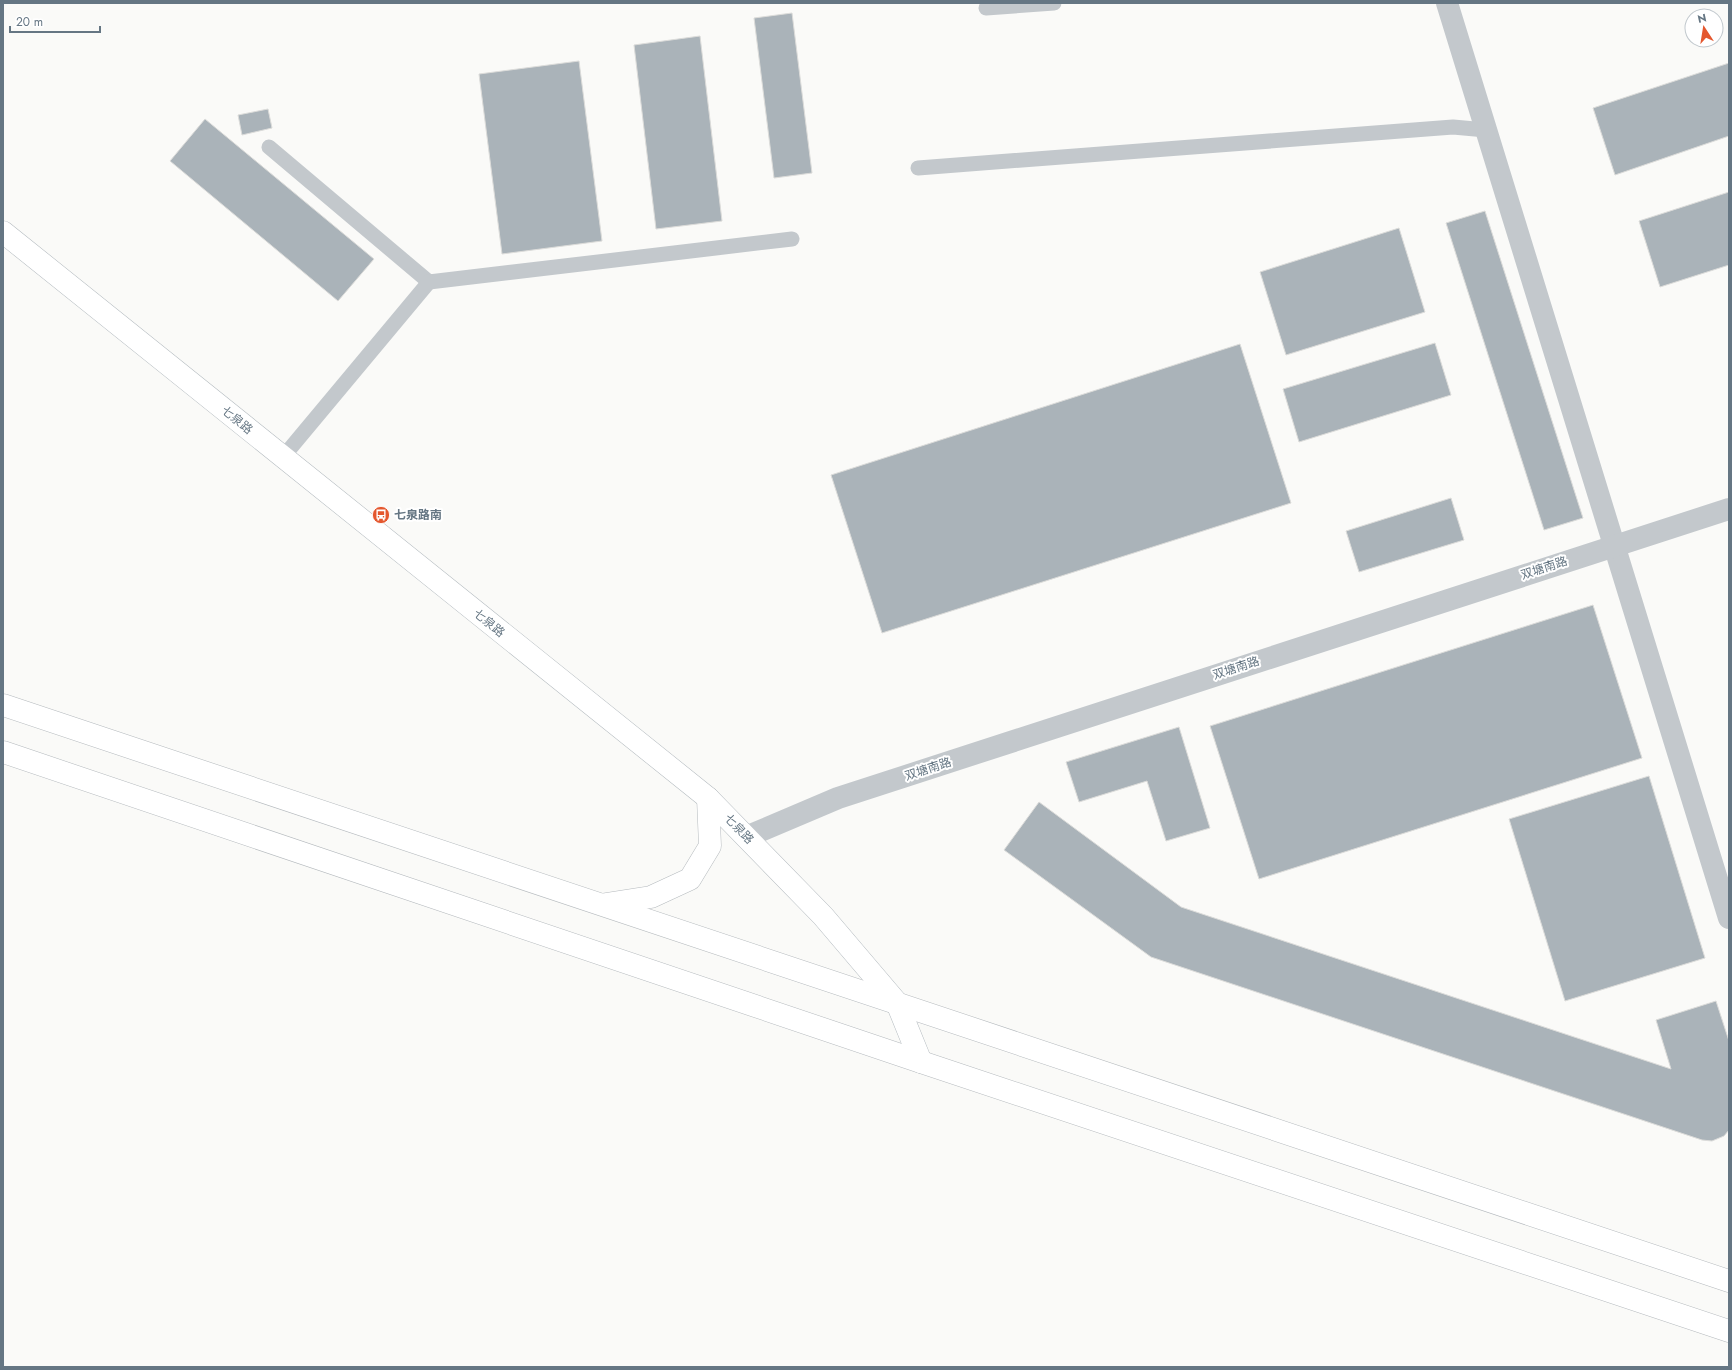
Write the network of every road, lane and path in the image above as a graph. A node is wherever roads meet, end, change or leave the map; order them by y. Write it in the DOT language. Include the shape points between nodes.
graph roads {
  1 [pos="1054,3"];
  2 [pos="1447,3"];
  3 [pos="986,8"];
  4 [pos="1486,130"];
  5 [pos="270,147"];
  6 [pos="918,168"];
  7 [pos="3,232"];
  8 [pos="792,239"];
  9 [pos="429,282"];
  10 [pos="283,457"];
  11 [pos="1729,509"];
  12 [pos="1615,545"];
  13 [pos="3,705"];
  14 [pos="3,752"];
  15 [pos="708,798"];
  16 [pos="746,837"];
  17 [pos="600,904"];
  18 [pos="1729,918"];
  19 [pos="897,1003"];
  20 [pos="922,1062"];
  21 [pos="1729,1281"];
  22 [pos="1729,1331"];
  1 -- 3 [label="lane"];
  2 -- 4 [label="street"];
  4 -- 6 [label="lane" via="1453,127"];
  4 -- 12 [label="street"];
  5 -- 9 [label="lane"];
  7 -- 10 [label="main road, 七泉路"];
  8 -- 9 [label="lane"];
  9 -- 10 [label="lane"];
  10 -- 15 [label="main road, 七泉路"];
  11 -- 12 [label="street, 双塘南路"];
  12 -- 16 [label="street, 双塘南路" via="838,798"];
  12 -- 18 [label="street"];
  13 -- 17 [label="main road"];
  14 -- 20 [label="main road"];
  15 -- 16 [label="main road, 七泉路"];
  15 -- 17 [label="main road" via="710,846 690,879 651,897"];
  16 -- 19 [label="main road, 七泉路" via="823,916"];
  17 -- 19 [label="main road"];
  19 -- 20 [label="main road, 七泉路"];
  19 -- 21 [label="main road"];
  20 -- 22 [label="main road"];
}
